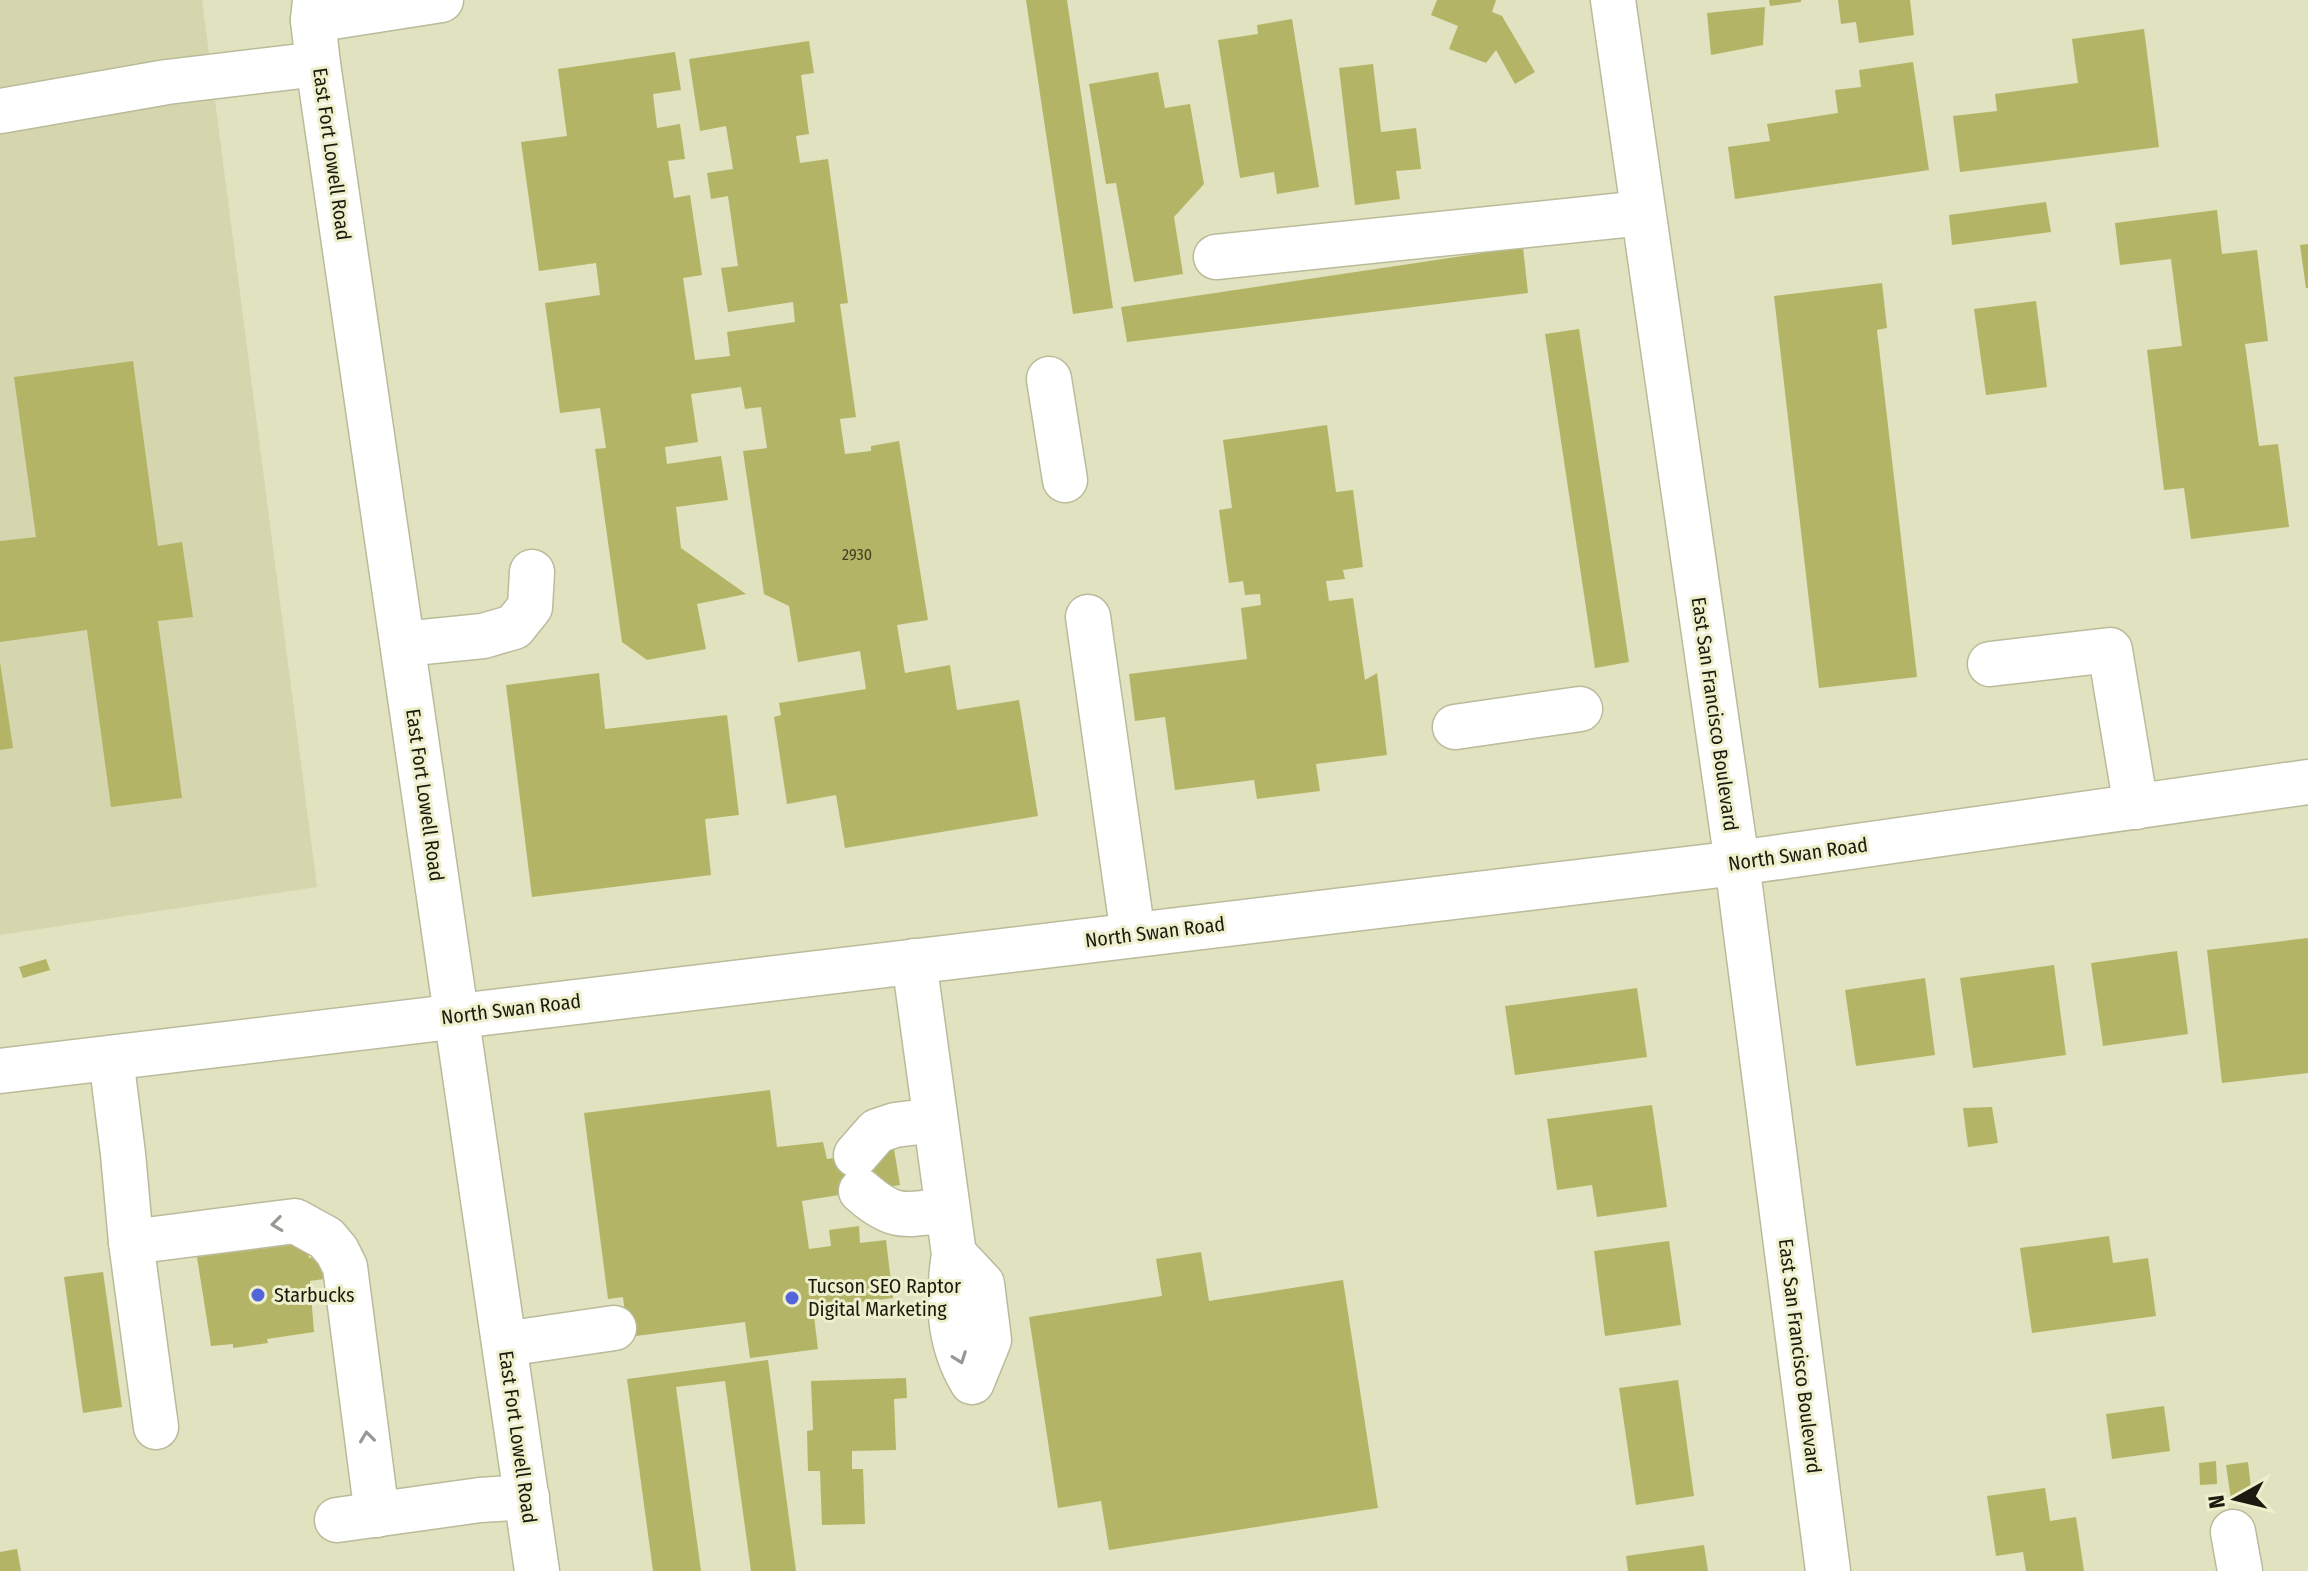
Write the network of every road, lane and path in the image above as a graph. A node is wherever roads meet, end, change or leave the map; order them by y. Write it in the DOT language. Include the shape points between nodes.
graph roads {
  1 [pos="441,0"];
  2 [pos="1613,0"];
  3 [pos="312,7"];
  4 [pos="318,64"];
  5 [pos="0,111"];
  6 [pos="1643,213"];
  7 [pos="1216,257"];
  8 [pos="1049,379"];
  9 [pos="1065,480"];
  10 [pos="532,572"];
  11 [pos="1088,617"];
  12 [pos="403,644"];
  13 [pos="1990,664"];
  14 [pos="1580,709"];
  15 [pos="1455,727"];
  16 [pos="2308,782"];
  17 [pos="2136,807"];
  18 [pos="1737,863"];
  19 [pos="1133,935"];
  20 [pos="914,961"];
  21 [pos="457,1015"];
  22 [pos="111,1058"];
  23 [pos="0,1071"];
  24 [pos="935,1120"];
  25 [pos="947,1210"];
  26 [pos="131,1242"];
  27 [pos="954,1254"];
  28 [pos="614,1328"];
  29 [pos="505,1344"];
  30 [pos="156,1427"];
  31 [pos="527,1497"];
  32 [pos="537,1571"];
  33 [pos="1828,1571"];
  1 -- 3 [label="street"];
  2 -- 6 [label="street, East San Francisco Boulevard"];
  3 -- 4 [label="street, East Fort Lowell Road"];
  4 -- 5 [label="street" via="167,82"];
  4 -- 12 [label="street, East Fort Lowell Road"];
  6 -- 7 [label="street"];
  6 -- 18 [label="street, East San Francisco Boulevard"];
  8 -- 9 [label="street"];
  10 -- 12 [label="street" via="530,607 514,627 483,636"];
  11 -- 19 [label="street"];
  12 -- 21 [label="street, East Fort Lowell Road"];
  13 -- 17 [label="street" via="2110,650"];
  14 -- 15 [label="street"];
  16 -- 17 [label="street, North Swan Road"];
  17 -- 18 [label="street, North Swan Road"];
  18 -- 19 [label="street, North Swan Road"];
  18 -- 33 [label="street, East San Francisco Boulevard"];
  19 -- 20 [label="street, North Swan Road"];
  20 -- 21 [label="street, North Swan Road"];
  20 -- 24 [label="street"];
  21 -- 22 [label="street, North Swan Road"];
  21 -- 29 [label="street, East Fort Lowell Road"];
  22 -- 23 [label="street, North Swan Road"];
  22 -- 26 [label="street"];
  24 -- 25 [label="street"];
  24 -- 25 [label="street" via="877,1131 858,1173 874,1202 899,1215"];
  25 -- 27 [label="street"];
  26 -- 30 [label="street"];
  31 -- 26 [label="street, one-way" via="357,1517 345,1267 326,1238 295,1221"];
  28 -- 29 [label="street"];
  29 -- 31 [label="street, East Fort Lowell Road"];
  31 -- 32 [label="street, East Fort Lowell Road"];
}
